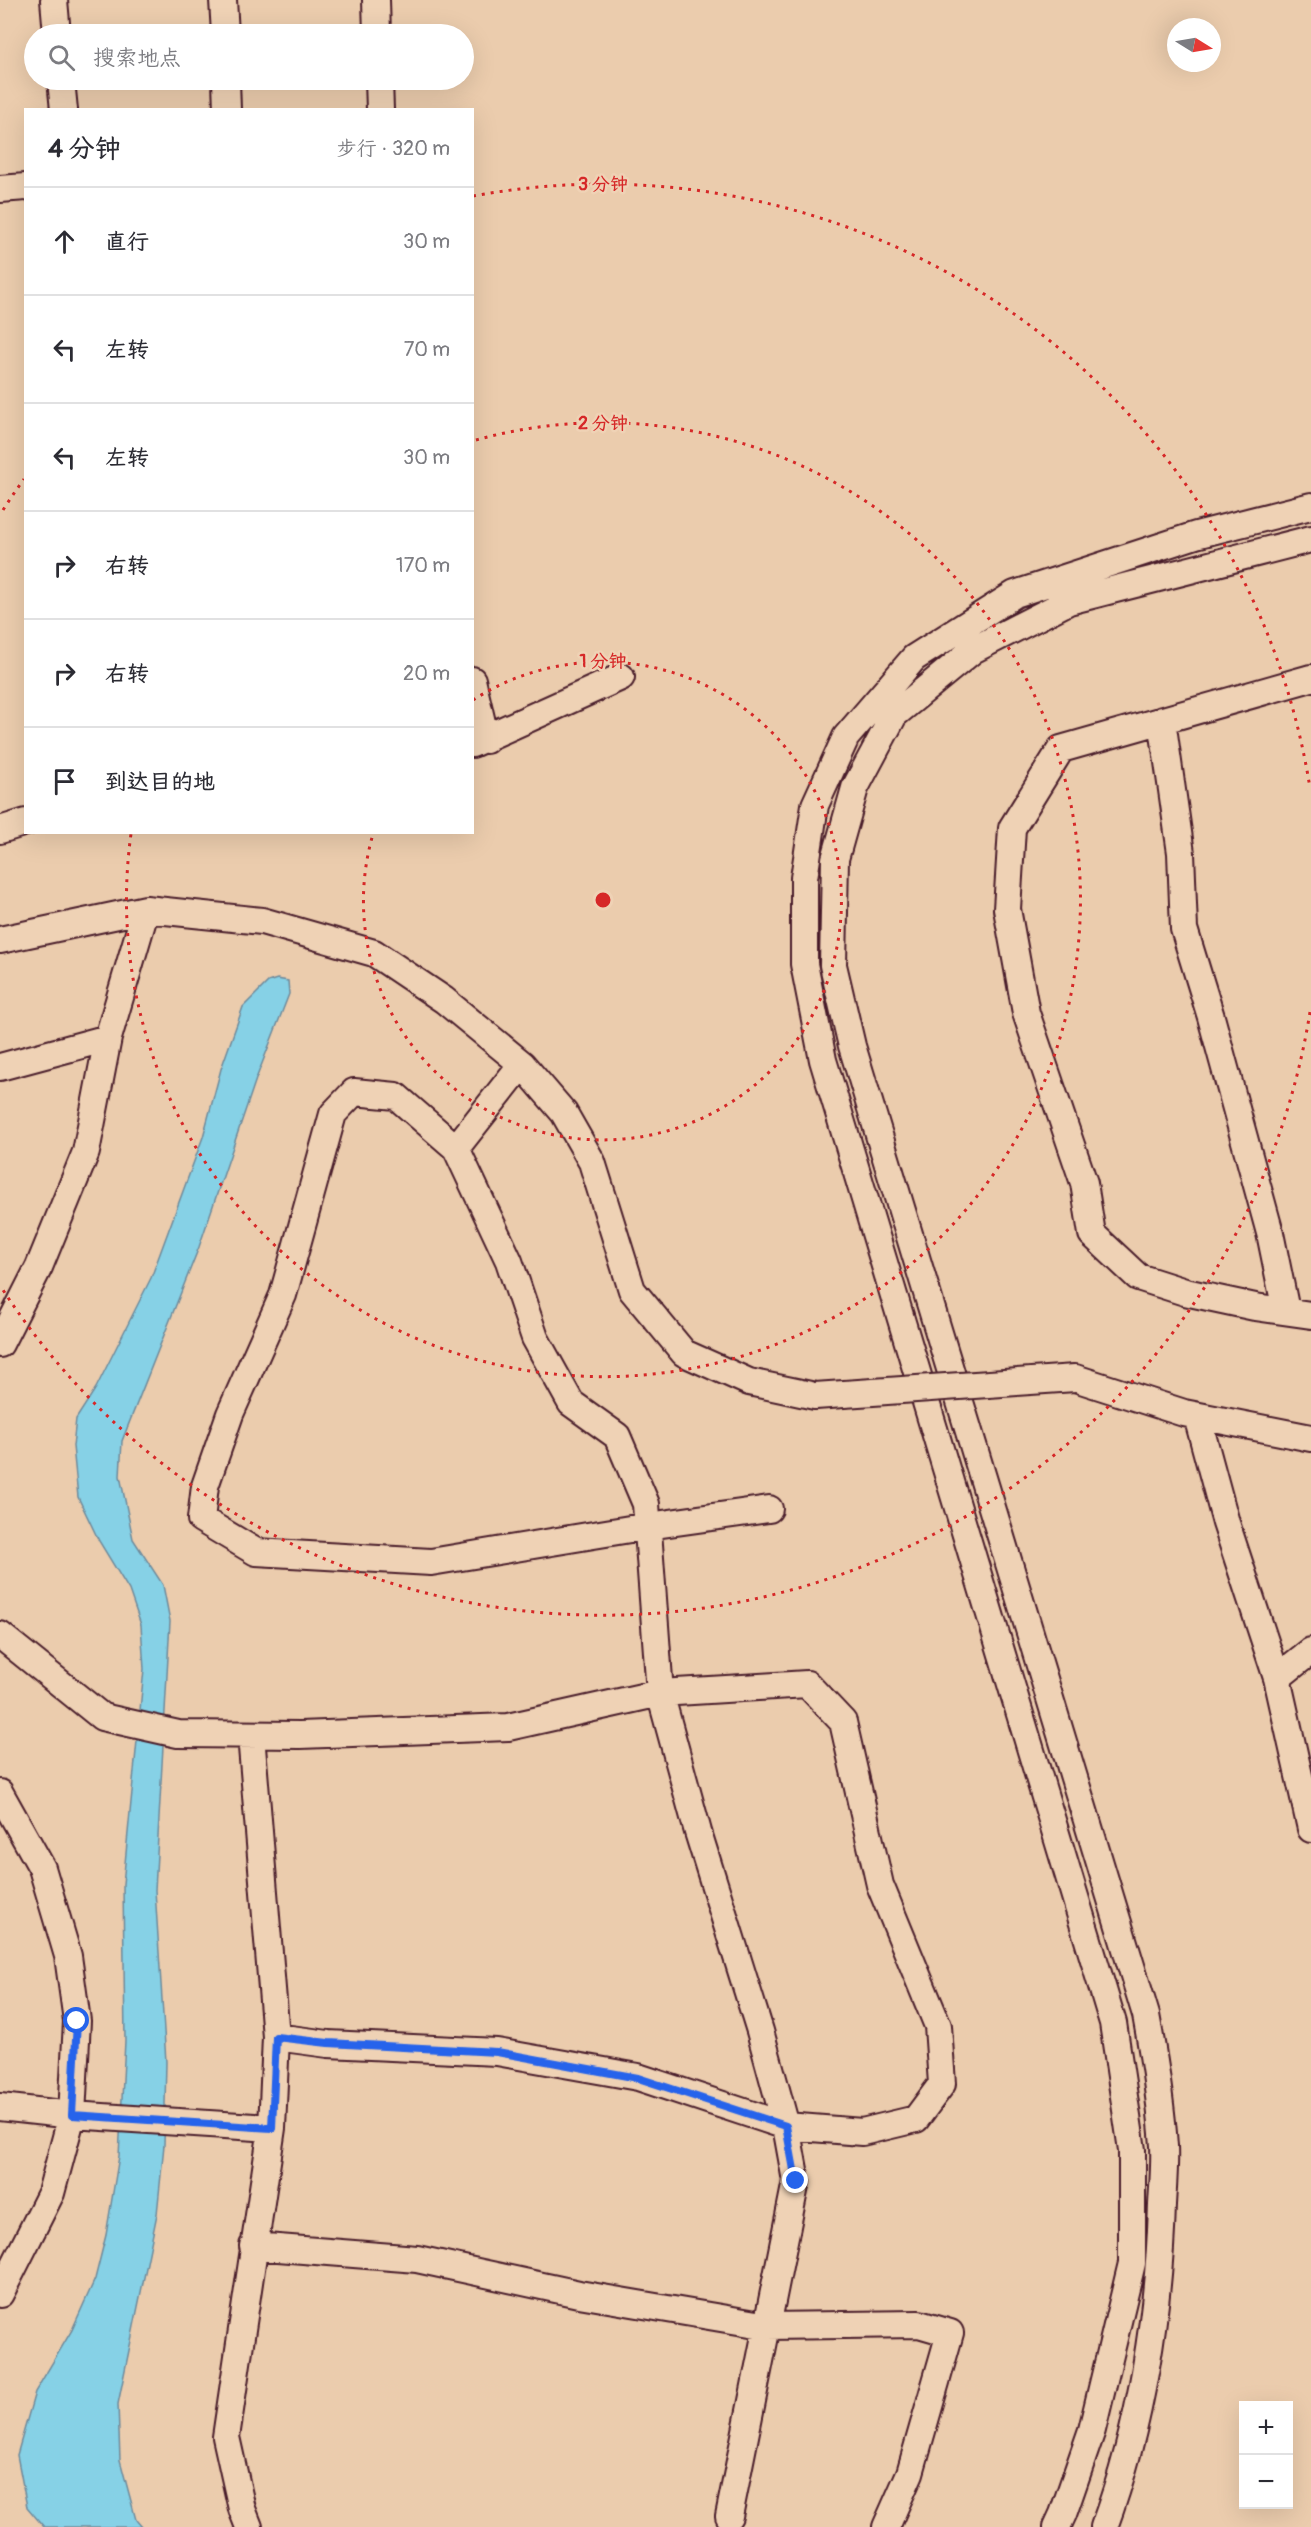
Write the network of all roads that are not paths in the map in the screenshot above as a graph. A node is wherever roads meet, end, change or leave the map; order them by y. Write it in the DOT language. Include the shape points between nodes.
graph roads {
  1 [pos="54,0"];
  2 [pos="223,0"];
  3 [pos="376,0"];
  4 [pos="56,24"];
  5 [pos="224,24"];
  6 [pos="377,24"];
  7 [pos="62,90"];
  8 [pos="226,90"];
  9 [pos="379,90"];
  10 [pos="64,108"];
  11 [pos="227,108"];
  12 [pos="380,108"];
  13 [pos="24,187"];
  14 [pos="0,189"];
  15 [pos="1311,506"];
  16 [pos="1311,538"];
  17 [pos="621,677"];
  18 [pos="1311,678"];
  19 [pos="474,698"];
  20 [pos="1162,720"];
  21 [pos="479,742"];
  22 [pos="24,823"];
  23 [pos="0,830"];
  24 [pos="146,909"];
  25 [pos="0,940"];
  26 [pos="108,1038"];
  27 [pos="522,1064"];
  28 [pos="0,1067"];
  29 [pos="456,1148"];
  30 [pos="1286,1311"];
  31 [pos="1311,1315"];
  32 [pos="0,1344"];
  33 [pos="1197,1416"];
  34 [pos="1311,1438"];
  35 [pos="769,1509"];
  36 [pos="648,1526"];
  37 [pos="0,1635"];
  38 [pos="1311,1651"];
  39 [pos="1277,1678"];
  40 [pos="660,1693"];
  41 [pos="251,1735"];
  42 [pos="0,1793"];
  43 [pos="1311,1829"];
  44 [pos="276,2037"];
  45 [pos="0,2107"];
  46 [pos="72,2115"];
  47 [pos="786,2126"];
  48 [pos="272,2128"];
  49 [pos="253,2246"];
  50 [pos="0,2294"];
  51 [pos="768,2326"];
  52 [pos="729,2516"];
  53 [pos="249,2527"];
  54 [pos="886,2527"];
  55 [pos="1057,2527"];
  56 [pos="1104,2527"];
  1 -- 4 [label="street"];
  2 -- 5 [label="street"];
  3 -- 6 [label="street"];
  7 -- 10 [label="street"];
  8 -- 11 [label="street"];
  9 -- 12 [label="street"];
  13 -- 14 [label="street"];
  15 -- 55 [label="street" via="1196,535 1015,594 914,658 846,736 815,805 804,878 804,964 823,1060 1113,2023 1122,2071 1132,2150 1132,2263 1092,2430"];
  16 -- 56 [label="street" via="1069,601 973,650 894,715 855,788 835,859 833,965 852,1046 1146,2015 1155,2062 1164,2147 1161,2261 1130,2439"];
  17 -- 21 [label="street"];
  18 -- 20 [label="street"];
  19 -- 21 [label="street"];
  20 -- 30 [label="street" via="1180,853 1184,929 1270,1233"];
  20 -- 30 [label="street" via="1061,749 1012,828 1007,909 1026,1013 1084,1183 1092,1234 1138,1277 1185,1292"];
  22 -- 23 [label="street"];
  24 -- 25 [label="street"];
  24 -- 26 [label="street"];
  24 -- 27 [label="street" via="261,921 374,953 444,1000"];
  26 -- 28 [label="street"];
  26 -- 32 [label="street" via="86,1152 39,1266"];
  27 -- 29 [label="street"];
  27 -- 33 [label="street, bridge" via="564,1113 592,1162 632,1290 684,1353 749,1382 815,1396 1075,1378"];
  29 -- 36 [label="street" via="509,1261 535,1338 571,1403 616,1436 646,1504"];
  29 -- 36 [label="street" via="396,1096 354,1092 333,1114 283,1295 230,1414 205,1486 201,1519 256,1552 430,1562"];
  30 -- 31 [label="street"];
  33 -- 34 [label="street"];
  33 -- 39 [label="street" via="1226,1523"];
  35 -- 36 [label="street"];
  36 -- 40 [label="street"];
  37 -- 41 [label="street" via="102,1717 178,1734"];
  38 -- 39 [label="street"];
  39 -- 43 [label="street"];
  40 -- 41 [label="street" via="508,1727"];
  40 -- 47 [label="street"];
  40 -- 47 [label="street" via="807,1684 843,1722 880,1885 938,2026 942,2084 916,2119 862,2132"];
  41 -- 44 [label="street"];
  42 -- 46 [label="street" via="42,1868 68,1956 77,2021"];
  44 -- 47 [label="street" via="497,2052 638,2078"];
  44 -- 48 [label="street"];
  45 -- 46 [label="street"];
  46 -- 48 [label="street"];
  46 -- 50 [label="street" via="51,2193"];
  47 -- 51 [label="street" via="796,2181"];
  48 -- 49 [label="street"];
  49 -- 51 [label="street" via="417,2259 579,2294"];
  49 -- 53 [label="street" via="226,2437"];
  51 -- 52 [label="street"];
  51 -- 54 [label="street" via="919,2324 950,2333 910,2473"];
}
